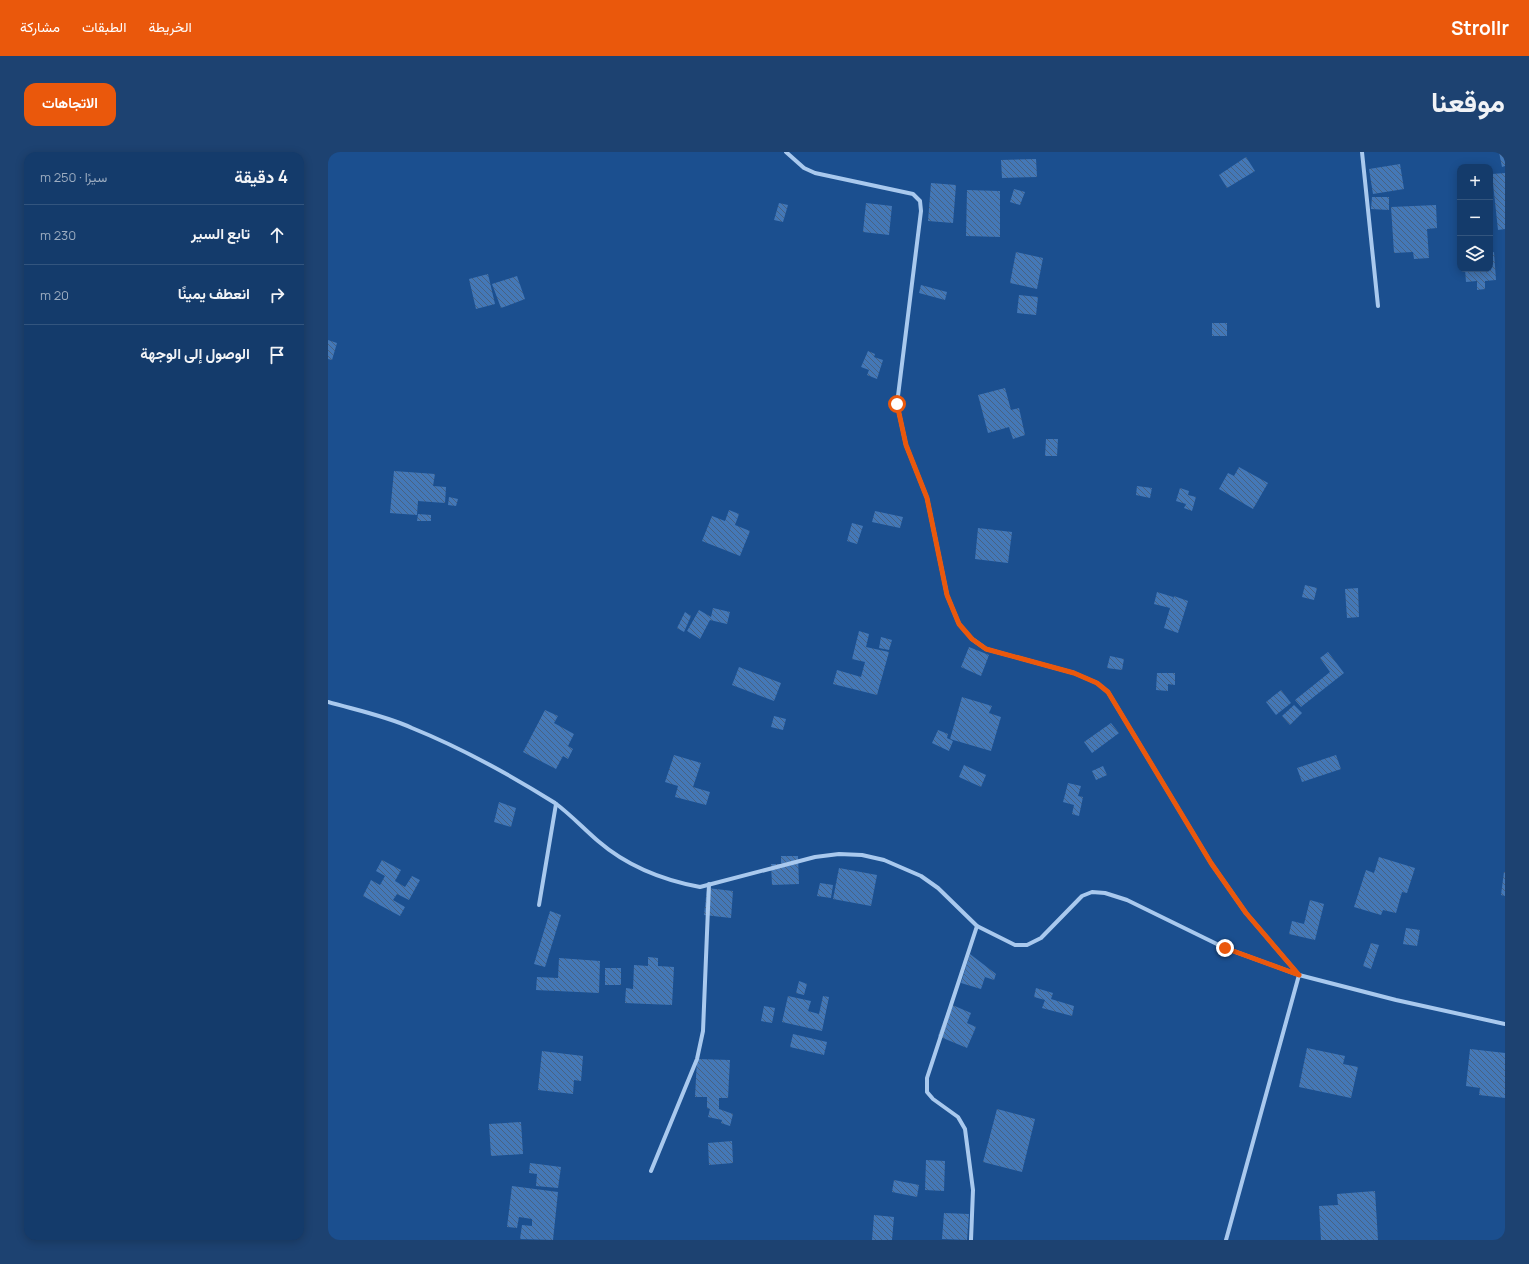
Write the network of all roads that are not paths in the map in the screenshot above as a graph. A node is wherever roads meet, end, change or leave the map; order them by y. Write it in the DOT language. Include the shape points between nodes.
graph roads {
  1 [pos="786,152"];
  2 [pos="1362,152"];
  3 [pos="1378,306"];
  4 [pos="328,702"];
  5 [pos="556,804"];
  6 [pos="709,884"];
  7 [pos="539,905"];
  8 [pos="977,926"];
  9 [pos="1299,975"];
  10 [pos="1505,1024"];
  11 [pos="651,1171"];
  12 [pos="971,1240"];
  13 [pos="1226,1240"];
  1 -- 9 [label="street" via="804,168 913,194 920,201 917,252 897,404 906,445 927,498 947,595 959,624 972,639 986,649 1074,673 1097,683 1108,692 1211,863 1246,913"];
  2 -- 3 [label="street"];
  4 -- 5 [label="street" via="412,727 492,767"];
  5 -- 6 [label="street" via="600,843 629,863 680,883 700,887"];
  5 -- 7 [label="street"];
  6 -- 8 [label="street" via="815,856 862,854 884,860 921,876 938,888"];
  6 -- 11 [label="street" via="704,1006 697,1059"];
  8 -- 9 [label="street" via="1015,945 1027,946 1041,938 1082,896 1092,892 1105,893 1127,900 1225,948"];
  8 -- 12 [label="street" via="927,1078 927,1092 958,1116 965,1129 973,1190"];
  9 -- 10 [label="street"];
  9 -- 13 [label="street"];
}
